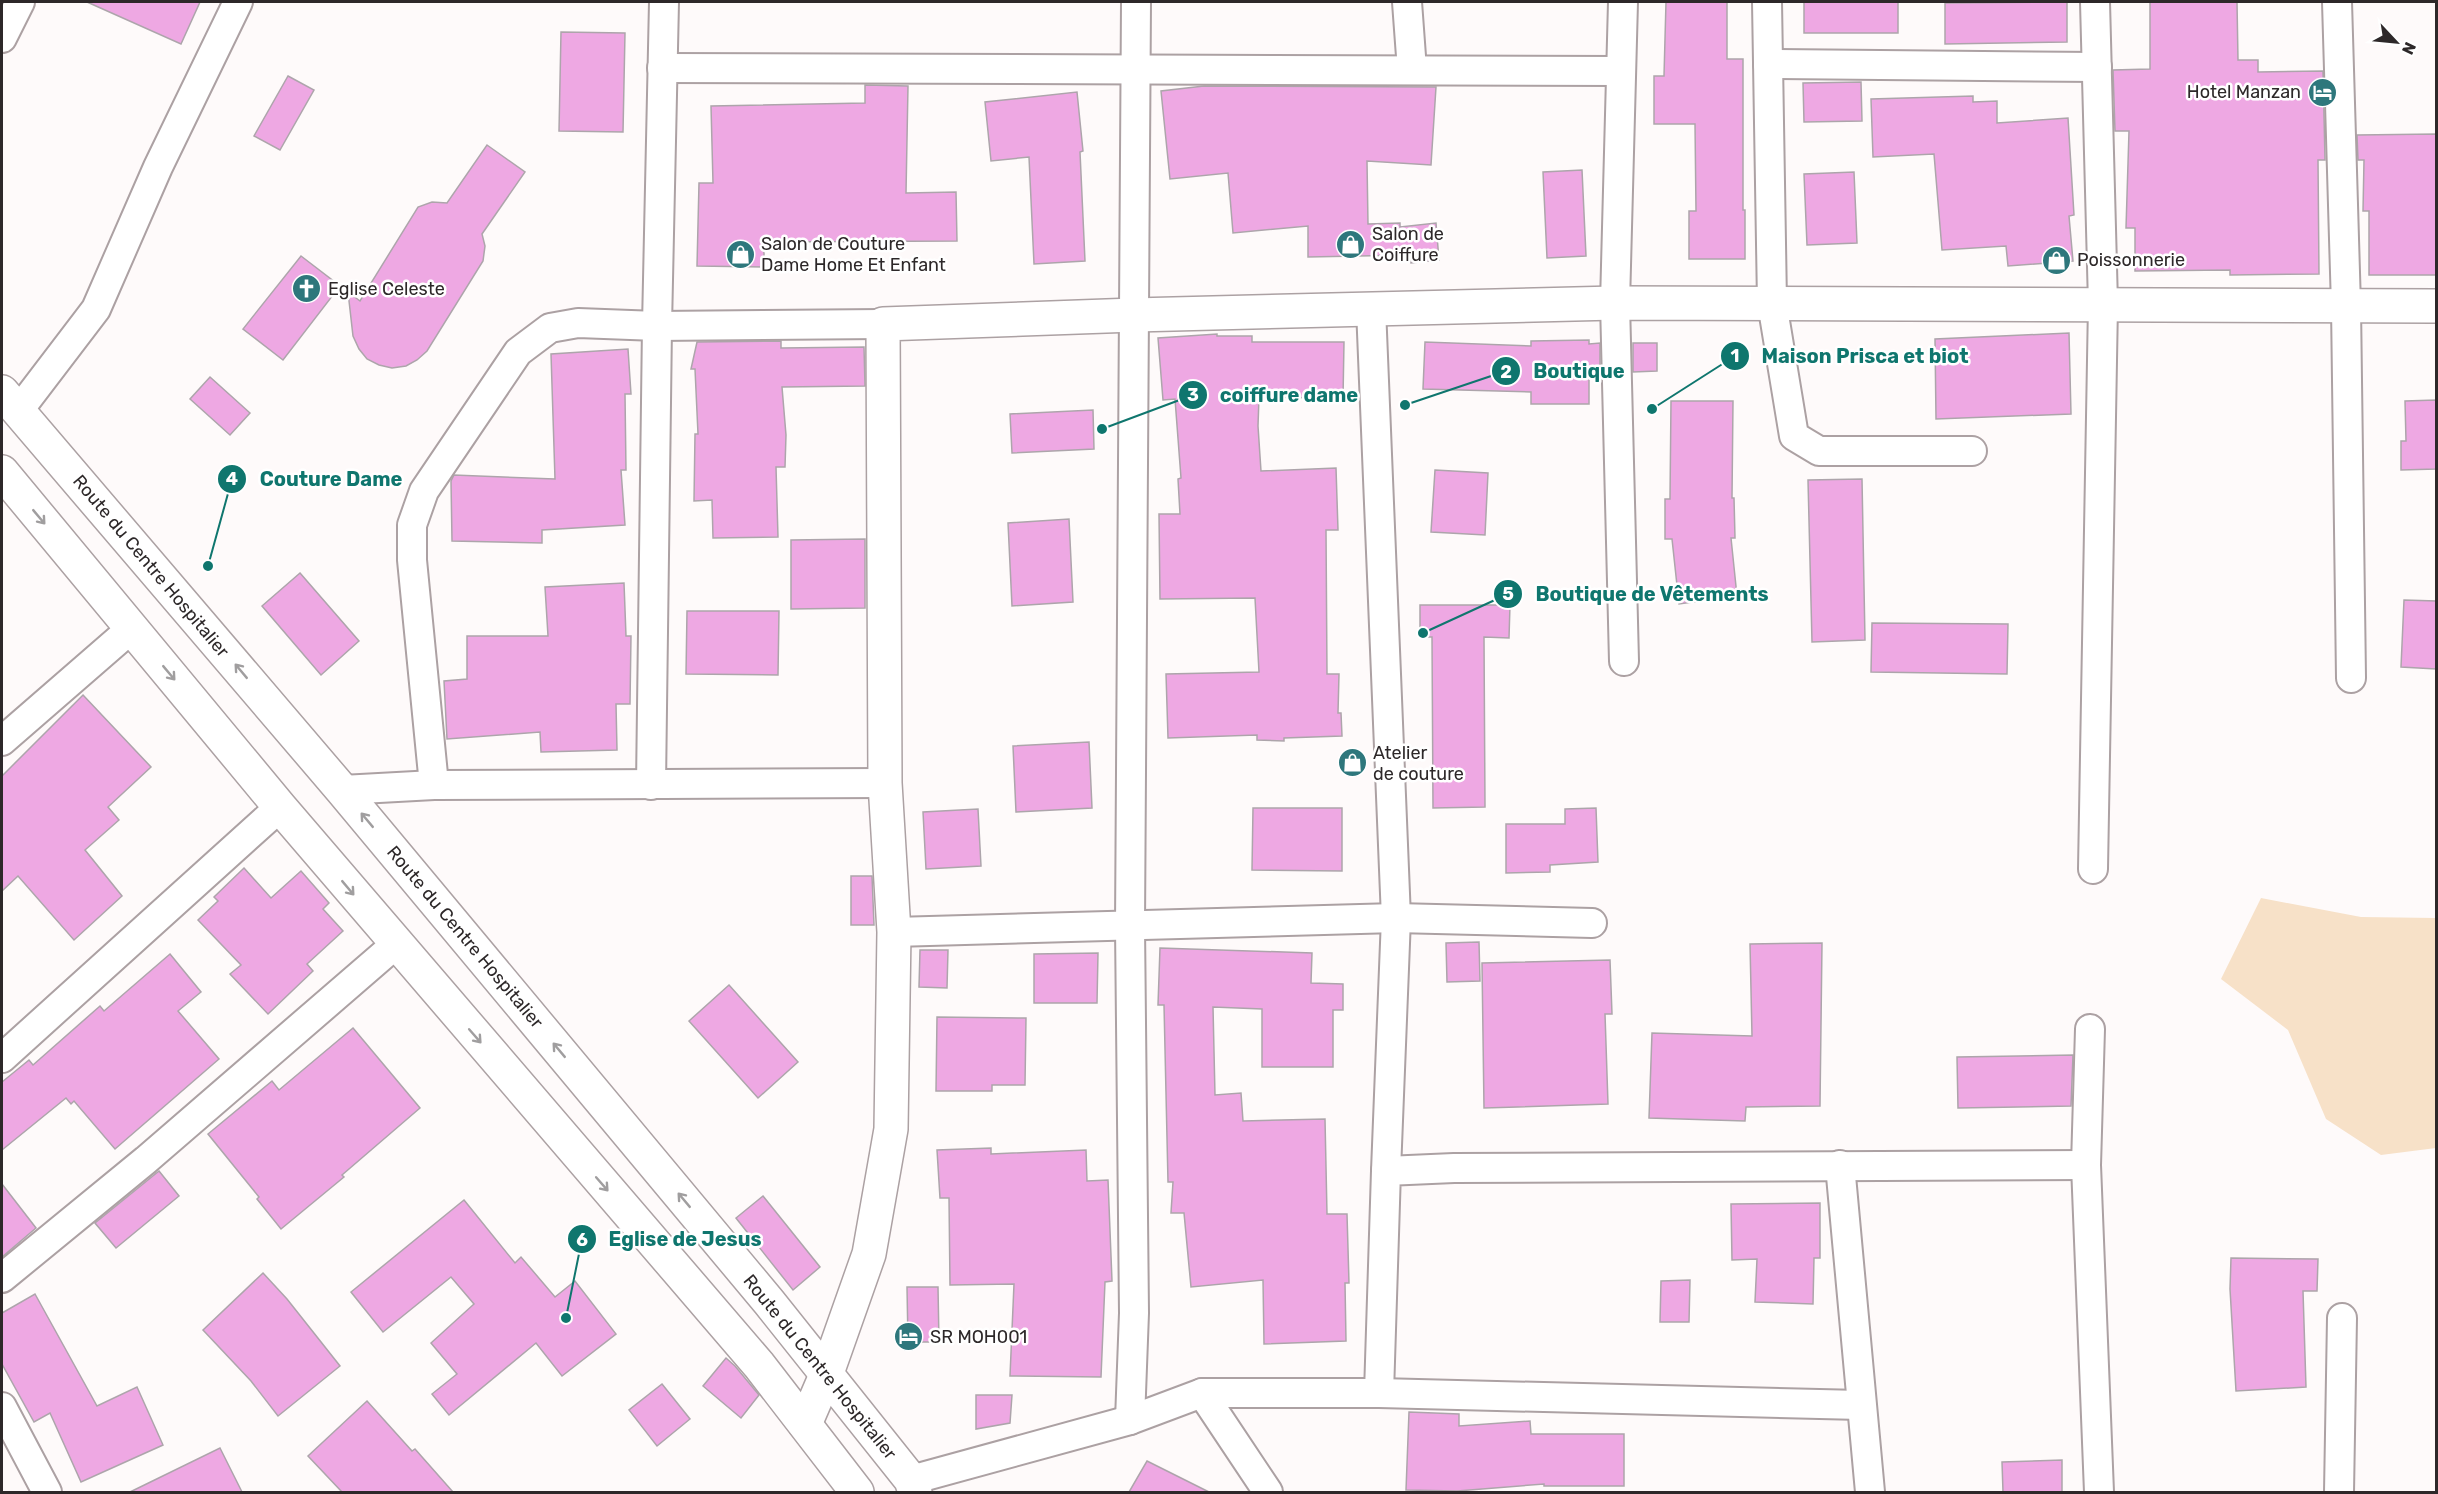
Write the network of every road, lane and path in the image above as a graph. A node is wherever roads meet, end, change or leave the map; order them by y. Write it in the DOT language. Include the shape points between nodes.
graph roads {
  1 [pos="20,2"];
  2 [pos="238,2"];
  3 [pos="664,2"];
  4 [pos="1136,2"];
  5 [pos="1407,2"];
  6 [pos="1623,2"];
  7 [pos="1767,2"];
  8 [pos="2095,2"];
  9 [pos="2337,2"];
  10 [pos="2,38"];
  11 [pos="1768,64"];
  12 [pos="2097,67"];
  13 [pos="662,68"];
  14 [pos="1137,69"];
  15 [pos="1413,70"];
  16 [pos="1621,71"];
  17 [pos="1615,303"];
  18 [pos="1772,303"];
  19 [pos="2103,304"];
  20 [pos="2346,306"];
  21 [pos="2436,306"];
  22 [pos="1371,308"];
  23 [pos="1134,315"];
  24 [pos="883,324"];
  25 [pos="657,326"];
  26 [pos="10,401"];
  27 [pos="1972,451"];
  28 [pos="2,472"];
  29 [pos="132,628"];
  30 [pos="1624,661"];
  31 [pos="2351,678"];
  32 [pos="2,741"];
  33 [pos="885,783"];
  34 [pos="434,785"];
  35 [pos="651,785"];
  36 [pos="342,790"];
  37 [pos="280,807"];
  38 [pos="2092,869"];
  39 [pos="1396,918"];
  40 [pos="1592,923"];
  41 [pos="1130,926"];
  42 [pos="894,932"];
  43 [pos="396,944"];
  44 [pos="2090,1029"];
  45 [pos="2,1058"];
  46 [pos="1840,1165"];
  47 [pos="2086,1165"];
  48 [pos="1386,1171"];
  49 [pos="2,1278"];
  50 [pos="2342,1318"];
  51 [pos="827,1373"];
  52 [pos="1202,1393"];
  53 [pos="1379,1393"];
  54 [pos="1861,1405"];
  55 [pos="2,1407"];
  56 [pos="1130,1420"];
  57 [pos="805,1424"];
  58 [pos="913,1486"];
  59 [pos="47,1492"];
  60 [pos="857,1492"];
  61 [pos="1268,1492"];
  62 [pos="1870,1492"];
  63 [pos="2099,1492"];
  64 [pos="2339,1492"];
  1 -- 10 [label="street"];
  2 -- 26 [label="street" via="158,167 96,309"];
  3 -- 13 [label="street"];
  4 -- 14 [label="street"];
  5 -- 15 [label="street"];
  6 -- 16 [label="street"];
  7 -- 11 [label="street"];
  8 -- 12 [label="street"];
  9 -- 20 [label="street"];
  11 -- 12 [label="street"];
  11 -- 18 [label="street"];
  12 -- 19 [label="street"];
  13 -- 14 [label="street"];
  13 -- 25 [label="street"];
  14 -- 15 [label="street"];
  14 -- 23 [label="street"];
  15 -- 16 [label="street"];
  16 -- 17 [label="street"];
  17 -- 18 [label="street"];
  17 -- 22 [label="street"];
  17 -- 30 [label="street"];
  18 -- 19 [label="street"];
  18 -- 27 [label="street" via="1794,436 1819,451"];
  19 -- 20 [label="street"];
  19 -- 38 [label="street"];
  20 -- 21 [label="street"];
  20 -- 31 [label="street"];
  22 -- 23 [label="street"];
  22 -- 39 [label="street"];
  23 -- 24 [label="street"];
  23 -- 41 [label="street"];
  24 -- 25 [label="street"];
  24 -- 33 [label="street"];
  25 -- 34 [label="street" via="578,323 550,328 518,352 424,491 412,525 412,560"];
  25 -- 35 [label="street"];
  36 -- 26 [label="street, Route du Centre Hospitalier, one-way"];
  28 -- 29 [label="street, one-way"];
  29 -- 32 [label="street"];
  29 -- 37 [label="street, one-way"];
  33 -- 35 [label="street"];
  33 -- 42 [label="street"];
  34 -- 35 [label="street"];
  34 -- 36 [label="street"];
  51 -- 36 [label="street, Route du Centre Hospitalier, one-way"];
  37 -- 43 [label="street, one-way"];
  37 -- 45 [label="street"];
  39 -- 40 [label="street"];
  39 -- 41 [label="street"];
  39 -- 48 [label="street"];
  41 -- 42 [label="street"];
  41 -- 56 [label="street" via="1134,1313"];
  42 -- 51 [label="street" via="891,1129 869,1254"];
  43 -- 49 [label="street" via="146,1160"];
  43 -- 57 [label="street, one-way" via="759,1365"];
  44 -- 47 [label="street"];
  46 -- 47 [label="street"];
  46 -- 48 [label="street"];
  46 -- 54 [label="street"];
  47 -- 63 [label="street"];
  48 -- 53 [label="street"];
  50 -- 64 [label="street"];
  51 -- 57 [label="street"];
  51 -- 58 [label="street, Route du Centre Hospitalier"];
  52 -- 53 [label="street"];
  52 -- 56 [label="street"];
  52 -- 61 [label="street"];
  53 -- 54 [label="street"];
  54 -- 62 [label="street"];
  55 -- 59 [label="street"];
  56 -- 58 [label="street"];
  57 -- 60 [label="street"];
}
